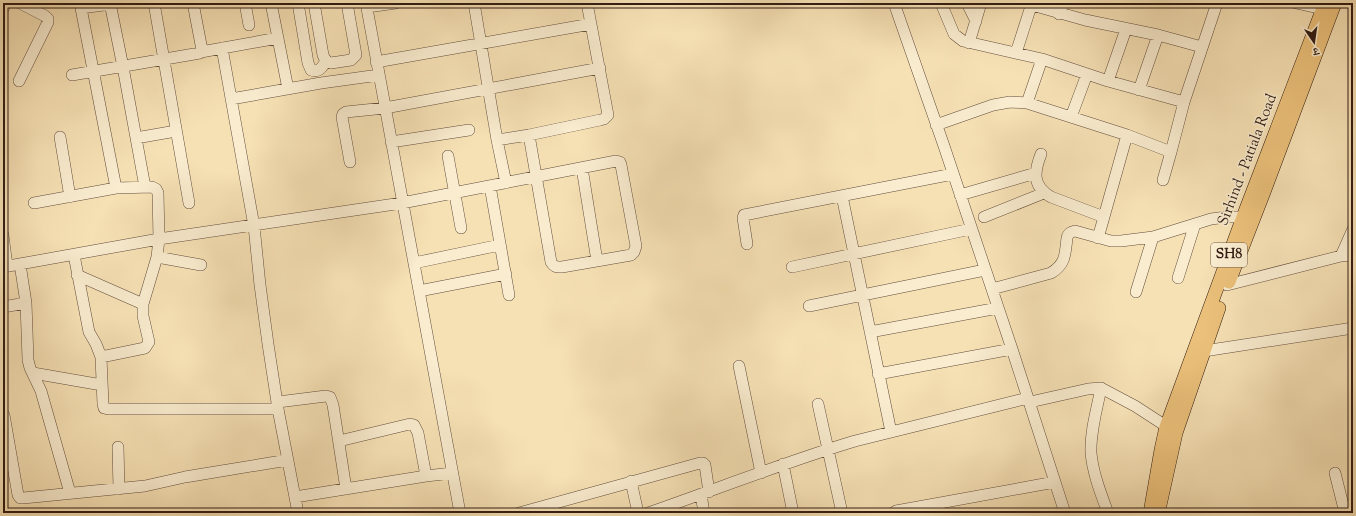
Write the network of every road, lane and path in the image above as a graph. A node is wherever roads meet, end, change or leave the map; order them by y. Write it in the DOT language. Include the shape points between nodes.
graph roads {
  1 [pos="6,3"];
  2 [pos="20,3"];
  3 [pos="111,3"];
  4 [pos="154,3"];
  5 [pos="193,3"];
  6 [pos="245,3"];
  7 [pos="271,3"];
  8 [pos="298,3"];
  9 [pos="314,3"];
  10 [pos="347,3"];
  11 [pos="396,3"];
  12 [pos="474,3"];
  13 [pos="587,3"];
  14 [pos="894,3"];
  15 [pos="941,3"];
  16 [pos="967,3"];
  17 [pos="981,3"];
  18 [pos="1216,3"];
  19 [pos="1296,3"];
  20 [pos="1335,3"];
  21 [pos="1032,4"];
  22 [pos="366,5"];
  23 [pos="80,6"];
  24 [pos="1324,6"];
  25 [pos="1061,8"];
  26 [pos="3,9"];
  27 [pos="976,21"];
  28 [pos="591,24"];
  29 [pos="249,25"];
  30 [pos="1126,29"];
  31 [pos="1158,35"];
  32 [pos="278,38"];
  33 [pos="969,43"];
  34 [pos="481,44"];
  35 [pos="1202,47"];
  36 [pos="222,48"];
  37 [pos="201,52"];
  38 [pos="1016,53"];
  39 [pos="164,60"];
  40 [pos="326,60"];
  41 [pos="1042,60"];
  42 [pos="376,62"];
  43 [pos="123,67"];
  44 [pos="600,68"];
  45 [pos="94,72"];
  46 [pos="1087,74"];
  47 [pos="72,75"];
  48 [pos="379,75"];
  49 [pos="1108,81"];
  50 [pos="19,82"];
  51 [pos="288,89"];
  52 [pos="489,89"];
  53 [pos="1139,90"];
  54 [pos="231,99"];
  55 [pos="1184,102"];
  56 [pos="1027,103"];
  57 [pos="385,108"];
  58 [pos="1071,117"];
  59 [pos="936,124"];
  60 [pos="469,130"];
  61 [pos="176,131"];
  62 [pos="528,135"];
  63 [pos="1127,135"];
  64 [pos="60,136"];
  65 [pos="136,138"];
  66 [pos="497,140"];
  67 [pos="391,142"];
  68 [pos="1171,152"];
  69 [pos="1041,154"];
  70 [pos="448,156"];
  71 [pos="350,162"];
  72 [pos="582,168"];
  73 [pos="1036,173"];
  74 [pos="953,174"];
  75 [pos="536,178"];
  76 [pos="1163,180"];
  77 [pos="506,183"];
  78 [pos="490,186"];
  79 [pos="145,187"];
  80 [pos="116,188"];
  81 [pos="455,193"];
  82 [pos="1044,193"];
  83 [pos="960,195"];
  84 [pos="842,196"];
  85 [pos="70,197"];
  86 [pos="34,203"];
  87 [pos="190,203"];
  88 [pos="402,203"];
  89 [pos="984,217"];
  90 [pos="1104,217"];
  91 [pos="1243,217"];
  92 [pos="1195,224"];
  93 [pos="254,226"];
  94 [pos="461,228"];
  95 [pos="971,229"];
  96 [pos="1353,229"];
  97 [pos="3,235"];
  98 [pos="1153,237"];
  99 [pos="1098,238"];
  100 [pos="159,239"];
  101 [pos="747,244"];
  102 [pos="500,245"];
  103 [pos="854,254"];
  104 [pos="74,255"];
  105 [pos="1353,255"];
  106 [pos="1341,256"];
  107 [pos="157,257"];
  108 [pos="597,262"];
  109 [pos="414,263"];
  110 [pos="20,264"];
  111 [pos="201,265"];
  112 [pos="5,266"];
  113 [pos="792,267"];
  114 [pos="985,270"];
  115 [pos="506,274"];
  116 [pos="77,275"];
  117 [pos="1178,278"];
  118 [pos="1227,285"];
  119 [pos="992,289"];
  120 [pos="419,291"];
  121 [pos="1136,292"];
  122 [pos="509,295"];
  123 [pos="864,296"];
  124 [pos="26,303"];
  125 [pos="143,304"];
  126 [pos="809,306"];
  127 [pos="3,307"];
  128 [pos="998,308"];
  129 [pos="1353,328"];
  130 [pos="870,332"];
  131 [pos="1012,349"];
  132 [pos="1204,351"];
  133 [pos="101,358"];
  134 [pos="739,366"];
  135 [pos="33,373"];
  136 [pos="878,374"];
  137 [pos="102,385"];
  138 [pos="1101,388"];
  139 [pos="1029,400"];
  140 [pos="818,404"];
  141 [pos="278,406"];
  142 [pos="4,415"];
  143 [pos="1171,430"];
  144 [pos="891,432"];
  145 [pos="339,441"];
  146 [pos="118,447"];
  147 [pos="828,449"];
  148 [pos="288,460"];
  149 [pos="783,464"];
  150 [pos="761,472"];
  151 [pos="452,473"];
  152 [pos="1335,473"];
  153 [pos="426,476"];
  154 [pos="632,481"];
  155 [pos="1055,482"];
  156 [pos="119,489"];
  157 [pos="346,489"];
  158 [pos="70,493"];
  159 [pos="705,493"];
  160 [pos="294,497"];
  161 [pos="298,513"];
  162 [pos="460,513"];
  163 [pos="520,513"];
  164 [pos="638,513"];
  165 [pos="648,513"];
  166 [pos="704,513"];
  167 [pos="793,513"];
  168 [pos="842,513"];
  169 [pos="893,513"];
  170 [pos="1065,513"];
  171 [pos="1108,513"];
  172 [pos="1150,513"];
  173 [pos="1159,513"];
  174 [pos="1344,513"];
  1 -- 26 [label="street"];
  2 -- 50 [label="street" via="45,16 48,22"];
  3 -- 23 [label="street"];
  3 -- 43 [label="street"];
  4 -- 39 [label="street"];
  5 -- 37 [label="street"];
  6 -- 29 [label="street"];
  7 -- 32 [label="street"];
  8 -- 40 [label="street" via="311,70 318,71"];
  9 -- 40 [label="street"];
  10 -- 40 [label="street" via="356,56 351,60 332,63"];
  11 -- 22 [label="street"];
  12 -- 34 [label="street"];
  13 -- 28 [label="street"];
  14 -- 59 [label="street"];
  15 -- 33 [label="street" via="954,34"];
  16 -- 27 [label="street"];
  17 -- 27 [label="street"];
  18 -- 35 [label="street"];
  19 -- 24 [label="street"];
  20 -- 118 [label="main road"];
  21 -- 25 [label="street"];
  21 -- 38 [label="street"];
  22 -- 42 [label="street"];
  23 -- 45 [label="street"];
  24 -- 91 [label="main road, Sirhind - Patiala Road / SH8"];
  25 -- 30 [label="street"];
  27 -- 33 [label="street"];
  28 -- 34 [label="street"];
  28 -- 44 [label="street"];
  30 -- 31 [label="street"];
  30 -- 49 [label="street"];
  31 -- 35 [label="street"];
  31 -- 53 [label="street"];
  32 -- 36 [label="street"];
  32 -- 51 [label="street"];
  33 -- 38 [label="street"];
  34 -- 42 [label="street"];
  34 -- 52 [label="street"];
  35 -- 55 [label="street"];
  36 -- 37 [label="street"];
  36 -- 54 [label="street"];
  37 -- 39 [label="street"];
  38 -- 41 [label="street"];
  39 -- 43 [label="street"];
  39 -- 61 [label="street"];
  41 -- 46 [label="street"];
  41 -- 56 [label="street"];
  42 -- 48 [label="street"];
  43 -- 45 [label="street"];
  43 -- 65 [label="street"];
  44 -- 52 [label="street"];
  44 -- 62 [label="street" via="607,117"];
  45 -- 47 [label="street"];
  45 -- 80 [label="street"];
  46 -- 49 [label="street"];
  46 -- 58 [label="street"];
  48 -- 51 [label="street"];
  48 -- 57 [label="street"];
  49 -- 53 [label="street"];
  51 -- 54 [label="street"];
  52 -- 57 [label="street"];
  52 -- 66 [label="street"];
  53 -- 55 [label="street"];
  54 -- 93 [label="street"];
  55 -- 68 [label="street"];
  56 -- 58 [label="street"];
  56 -- 59 [label="street" via="993,105"];
  57 -- 67 [label="street"];
  57 -- 71 [label="street" via="343,114"];
  58 -- 63 [label="street"];
  59 -- 74 [label="street"];
  60 -- 67 [label="street"];
  61 -- 65 [label="street"];
  61 -- 87 [label="street"];
  62 -- 66 [label="street"];
  62 -- 75 [label="street"];
  63 -- 68 [label="street"];
  63 -- 90 [label="street"];
  64 -- 85 [label="street"];
  65 -- 79 [label="street"];
  66 -- 77 [label="street"];
  67 -- 88 [label="street"];
  68 -- 76 [label="street"];
  69 -- 73 [label="street"];
  70 -- 81 [label="street"];
  72 -- 75 [label="street"];
  72 -- 108 [label="street"];
  72 -- 108 [label="street" via="620,162 636,246 631,255"];
  73 -- 82 [label="street" via="1039,187"];
  73 -- 83 [label="street"];
  74 -- 83 [label="street"];
  74 -- 84 [label="street"];
  75 -- 77 [label="street"];
  75 -- 108 [label="street" via="553,266 557,268"];
  77 -- 78 [label="street"];
  78 -- 81 [label="street"];
  78 -- 102 [label="street"];
  79 -- 80 [label="street"];
  79 -- 100 [label="street" via="152,187 158,193"];
  80 -- 85 [label="street"];
  81 -- 88 [label="street"];
  81 -- 94 [label="street"];
  82 -- 89 [label="street"];
  82 -- 90 [label="street"];
  83 -- 95 [label="street"];
  84 -- 101 [label="street" via="744,215"];
  84 -- 103 [label="street"];
  85 -- 86 [label="street"];
  88 -- 93 [label="street"];
  88 -- 109 [label="street"];
  90 -- 99 [label="street"];
  91 -- 92 [label="street" via="1218,218"];
  91 -- 143 [label="main road, Sirhind - Patiala Road / SH8"];
  92 -- 98 [label="street"];
  92 -- 117 [label="street"];
  93 -- 100 [label="street"];
  93 -- 141 [label="street"];
  95 -- 103 [label="street"];
  95 -- 114 [label="street"];
  96 -- 106 [label="street"];
  97 -- 112 [label="street"];
  98 -- 99 [label="street" via="1121,241"];
  98 -- 121 [label="street"];
  99 -- 119 [label="street" via="1071,232 1066,238 1063,261 1057,269"];
  100 -- 104 [label="street"];
  100 -- 107 [label="street"];
  102 -- 109 [label="street"];
  102 -- 115 [label="street"];
  103 -- 113 [label="street"];
  103 -- 123 [label="street"];
  104 -- 110 [label="street"];
  104 -- 116 [label="street"];
  105 -- 106 [label="street"];
  106 -- 118 [label="street"];
  107 -- 111 [label="street"];
  107 -- 125 [label="street"];
  109 -- 120 [label="street"];
  110 -- 112 [label="street"];
  110 -- 124 [label="street"];
  114 -- 119 [label="street"];
  114 -- 123 [label="street"];
  115 -- 120 [label="street"];
  115 -- 122 [label="street"];
  116 -- 125 [label="street"];
  116 -- 133 [label="street" via="89,332"];
  118 -- 132 [label="main road"];
  119 -- 128 [label="street"];
  120 -- 151 [label="street"];
  123 -- 126 [label="street"];
  123 -- 130 [label="street"];
  124 -- 127 [label="street"];
  124 -- 135 [label="street" via="28,360"];
  125 -- 133 [label="street" via="148,345 145,348"];
  128 -- 130 [label="street"];
  128 -- 131 [label="street"];
  129 -- 132 [label="street"];
  130 -- 136 [label="street"];
  131 -- 136 [label="street"];
  131 -- 139 [label="street"];
  132 -- 143 [label="main road"];
  133 -- 137 [label="street"];
  134 -- 150 [label="street"];
  135 -- 137 [label="street"];
  135 -- 158 [label="street" via="41,391"];
  136 -- 144 [label="street"];
  137 -- 141 [label="street" via="103,404 104,408 108,409"];
  138 -- 139 [label="street"];
  138 -- 143 [label="street" via="1135,406"];
  138 -- 171 [label="street" via="1091,439 1091,453 1093,468"];
  139 -- 144 [label="street"];
  139 -- 155 [label="street"];
  140 -- 147 [label="street"];
  141 -- 145 [label="street" via="330,397"];
  141 -- 148 [label="street"];
  142 -- 158 [label="street" via="20,498"];
  143 -- 172 [label="main road, Sirhind - Patiala Road / SH8" via="1161,450"];
  143 -- 173 [label="main road"];
  144 -- 147 [label="street"];
  145 -- 153 [label="street" via="414,425 418,433"];
  145 -- 157 [label="street"];
  146 -- 156 [label="street"];
  147 -- 149 [label="street"];
  147 -- 168 [label="street"];
  148 -- 156 [label="street"];
  148 -- 160 [label="street"];
  149 -- 150 [label="street"];
  149 -- 167 [label="street"];
  150 -- 159 [label="street"];
  151 -- 153 [label="street"];
  151 -- 162 [label="street"];
  152 -- 174 [label="street"];
  153 -- 157 [label="street"];
  154 -- 159 [label="street" via="702,463 705,465"];
  154 -- 163 [label="street"];
  154 -- 164 [label="street"];
  155 -- 169 [label="street"];
  155 -- 170 [label="street"];
  156 -- 158 [label="street"];
  157 -- 160 [label="street"];
  159 -- 165 [label="street"];
  159 -- 166 [label="street"];
  160 -- 161 [label="street"];
}
